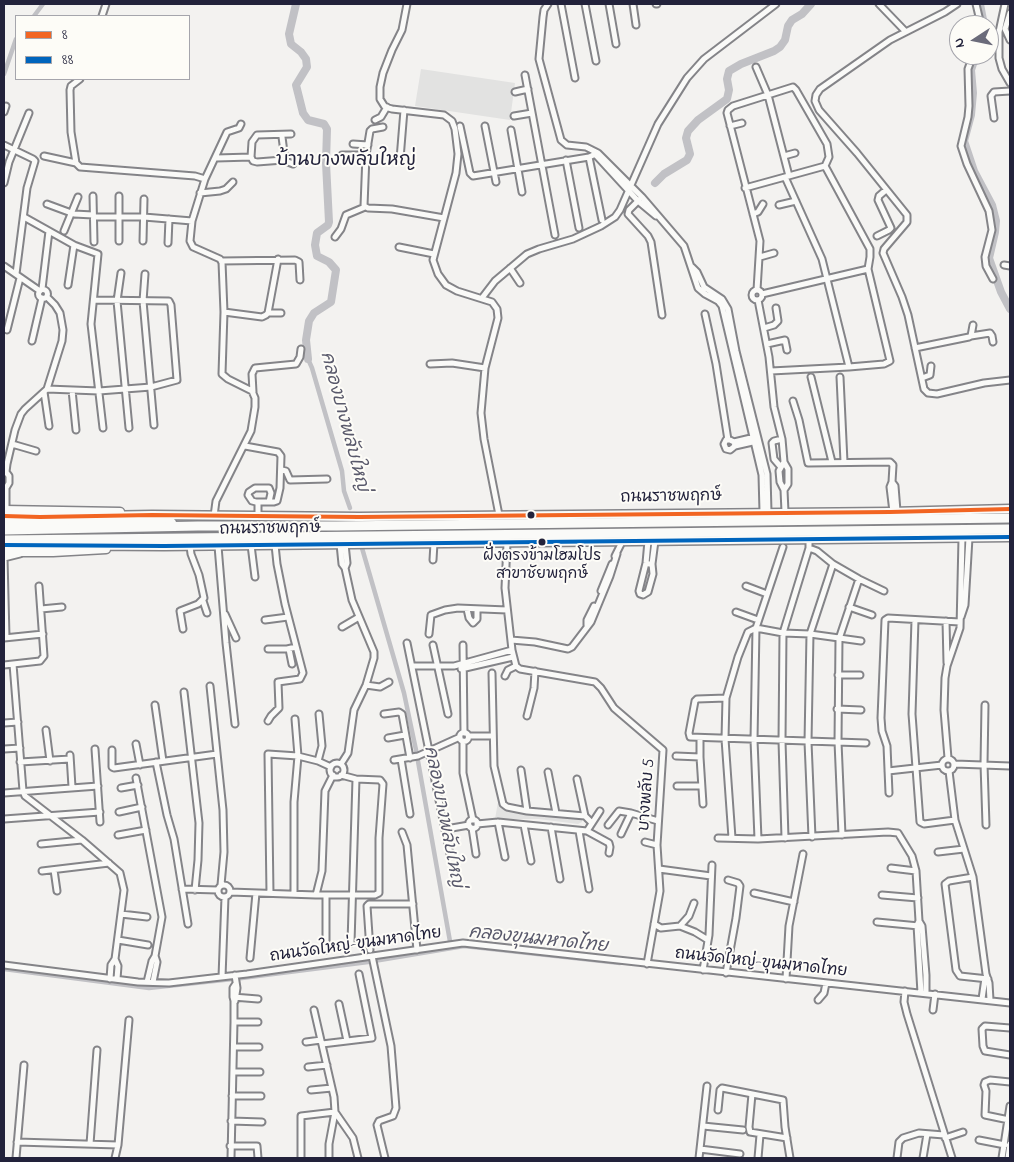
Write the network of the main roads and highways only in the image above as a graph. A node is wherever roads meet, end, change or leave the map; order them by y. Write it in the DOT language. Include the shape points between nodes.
graph roads {
  1 [pos="1010,508"];
  2 [pos="893,511"];
  3 [pos="5,512"];
  4 [pos="379,517"];
  5 [pos="1010,518"];
  6 [pos="944,519"];
  7 [pos="4,523"];
  8 [pos="198,526"];
  9 [pos="336,526"];
  10 [pos="1010,528"];
  11 [pos="4,530"];
  12 [pos="524,534"];
  13 [pos="379,537"];
  14 [pos="1010,537"];
  15 [pos="4,540"];
  16 [pos="581,541"];
  17 [pos="345,544"];
  18 [pos="4,545"];
  19 [pos="130,546"];
  20 [pos="4,552"];
  1 -- 2 [label="main road, ถนนราชพฤกษ์"];
  2 -- 4 [label="main road, ถนนราชพฤกษ์"];
  2 -- 6 [label="main road"];
  3 -- 4 [label="main road, ถนนราชพฤกษ์" via="40,518 152,515"];
  4 -- 9 [label="main road"];
  5 -- 6 [label="main road, ถนนราชพฤกษ์"];
  6 -- 9 [label="main road, ถนนราชพฤกษ์"];
  7 -- 8 [label="main road" via="150,522"];
  8 -- 9 [label="main road, ถนนราชพฤกษ์"];
  8 -- 11 [label="main road, ถนนราชพฤกษ์"];
  10 -- 12 [label="main road, ถนนราชพฤกษ์"];
  12 -- 13 [label="main road, ถนนราชพฤกษ์"];
  12 -- 16 [label="main road" via="534,538"];
  13 -- 15 [label="main road, ถนนราชพฤกษ์"];
  13 -- 17 [label="main road"];
  14 -- 16 [label="main road, ถนนราชพฤกษ์"];
  16 -- 17 [label="main road, ถนนราชพฤกษ์"];
  17 -- 19 [label="main road, ถนนราชพฤกษ์"];
  18 -- 19 [label="main road"];
  19 -- 20 [label="main road"];
}
